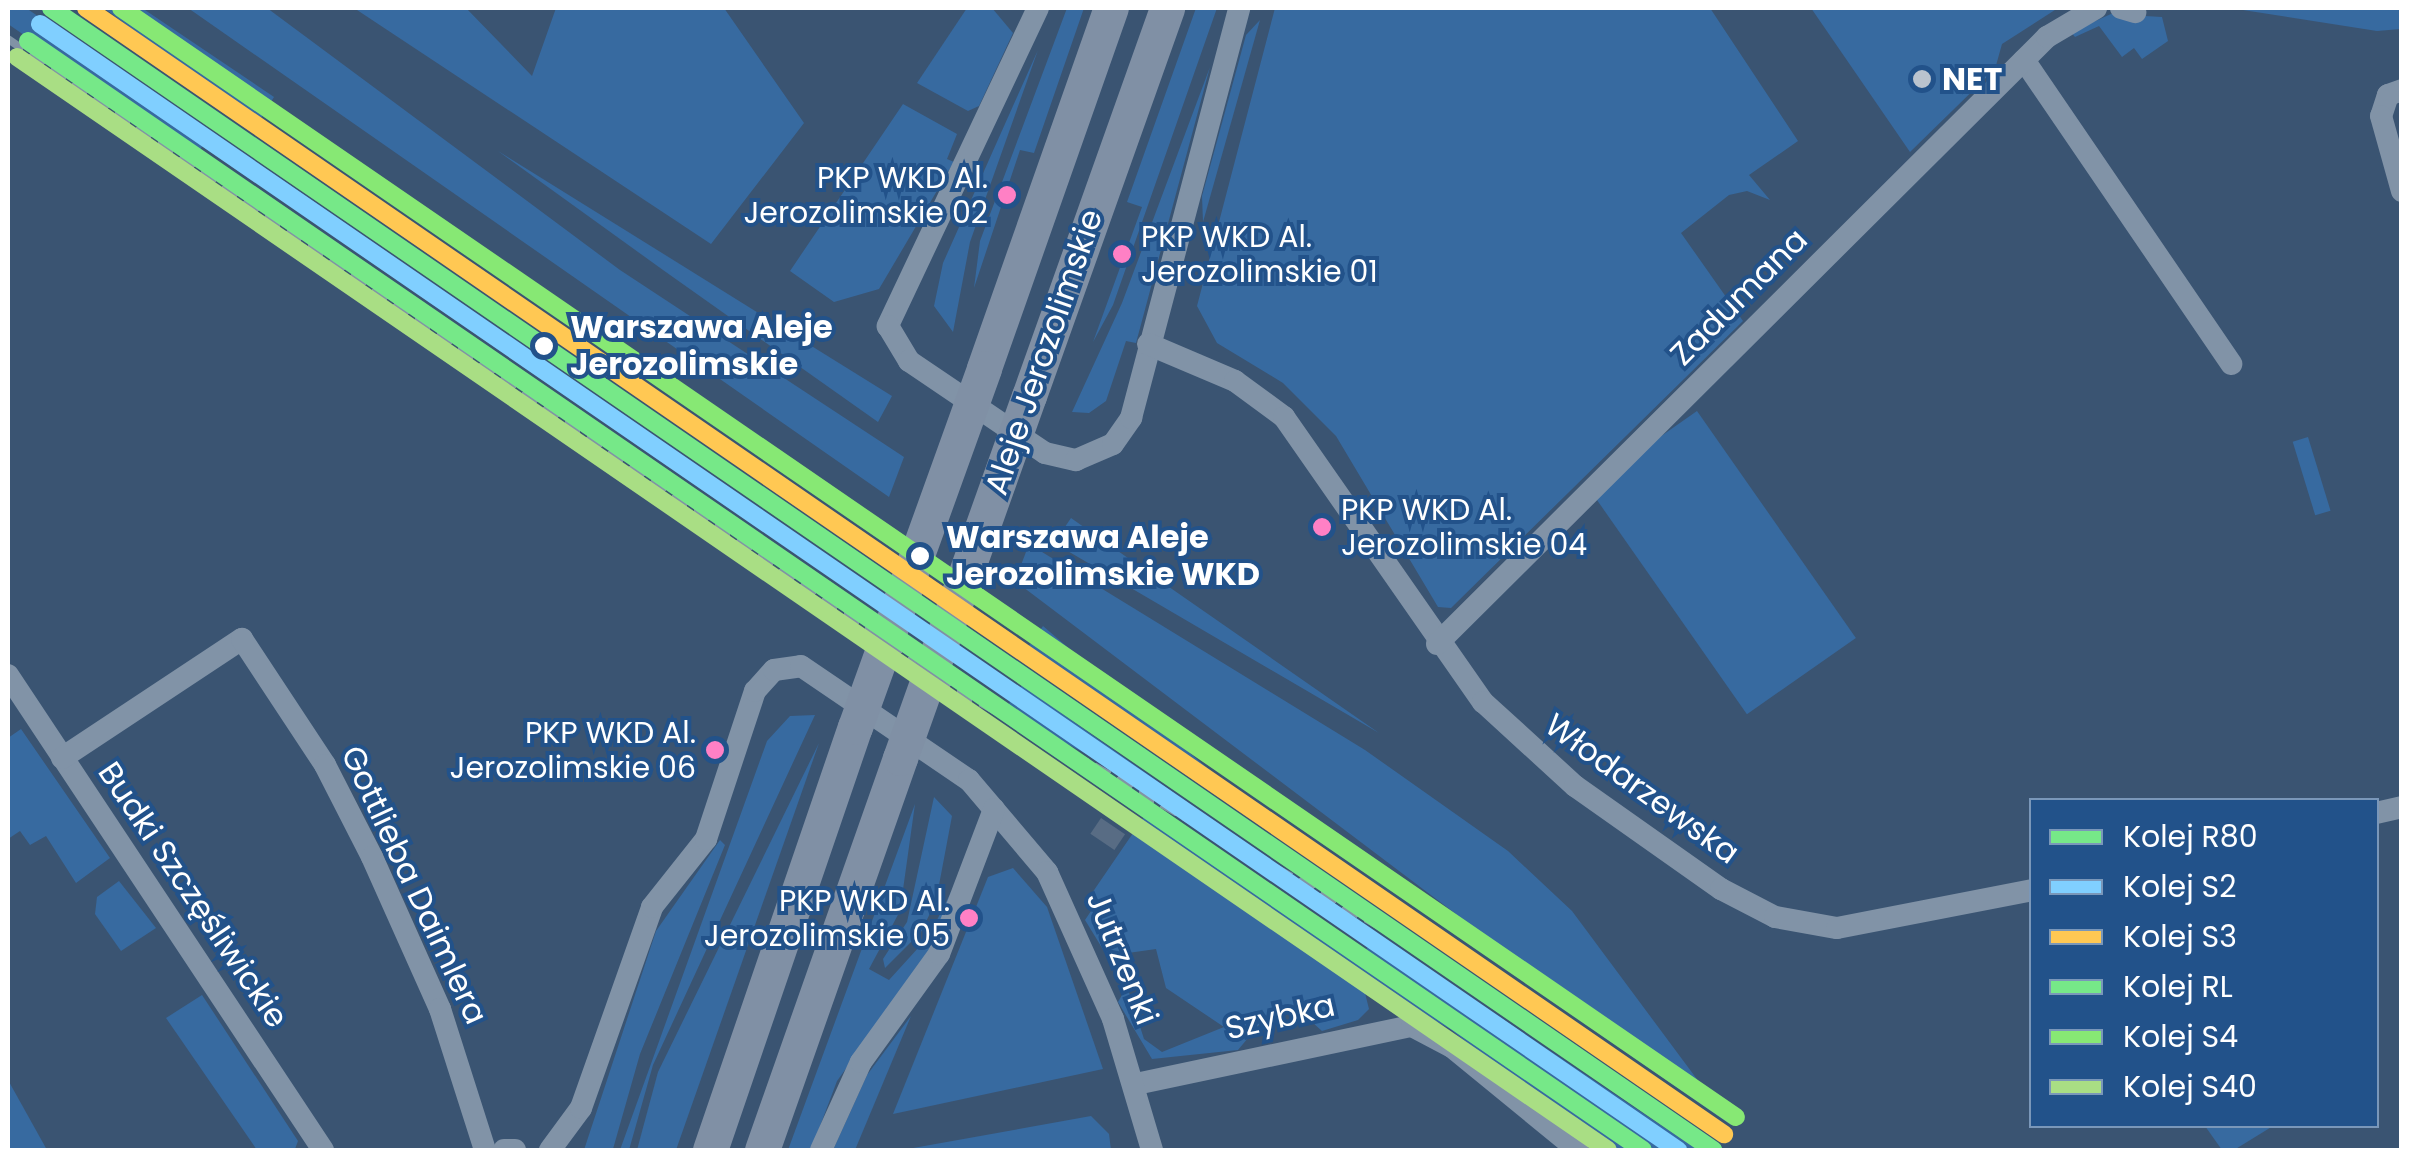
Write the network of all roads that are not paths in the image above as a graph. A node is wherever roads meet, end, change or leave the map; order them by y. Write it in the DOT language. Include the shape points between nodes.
graph roads {
  1 [pos="1038,8"];
  2 [pos="1110,8"];
  3 [pos="1167,8"];
  4 [pos="1239,8"];
  5 [pos="2096,8"];
  6 [pos="2024,60"];
  7 [pos="2402,90"];
  8 [pos="2402,191"];
  9 [pos="1148,344"];
  10 [pos="2231,364"];
  11 [pos="1437,644"];
  12 [pos="8,676"];
  13 [pos="62,758"];
  14 [pos="994,809"];
  15 [pos="2029,891"];
  16 [pos="1136,1084"];
  17 [pos="323,1150"];
  18 [pos="485,1150"];
  19 [pos="504,1150"];
  20 [pos="515,1150"];
  21 [pos="550,1150"];
  22 [pos="710,1150"];
  23 [pos="762,1150"];
  24 [pos="822,1150"];
  25 [pos="1152,1150"];
  26 [pos="1578,1150"];
  1 -- 9 [label="street" via="897,296 889,332 909,361 1045,453 1076,460 1114,444 1128,426"];
  2 -- 22 [label="main road, Aleje Jerozolimskie, bridge"];
  3 -- 23 [label="main road, Aleje Jerozolimskie, bridge"];
  4 -- 9 [label="street"];
  5 -- 6 [label="street, Zadumana"];
  6 -- 10 [label="street"];
  6 -- 11 [label="street, Zadumana"];
  7 -- 8 [label="street" via="2388,95 2380,116"];
  9 -- 11 [label="street, Włodarzewska" via="1249,389 1299,432"];
  11 -- 15 [label="street, Włodarzewska" via="1556,771 1722,889 1775,917 1866,926"];
  12 -- 13 [label="street, Budki Szczęśliwickie"];
  13 -- 17 [label="street, Budki Szczęśliwickie"];
  13 -- 18 [label="street, Gottlieba Daimlera" via="242,639 325,764 372,857 440,1009"];
  14 -- 16 [label="street, Jutrzenki" via="1062,895"];
  14 -- 21 [label="street, Jutrzenki" via="956,770 817,673 786,666 764,676 706,839 652,907 581,1108"];
  14 -- 24 [label="street" via="939,954 861,1062"];
  16 -- 25 [label="street, Jutrzenki"];
  16 -- 26 [label="street, Szybka" via="1412,1026 1452,1048"];
  19 -- 20 [label="street"];
}
